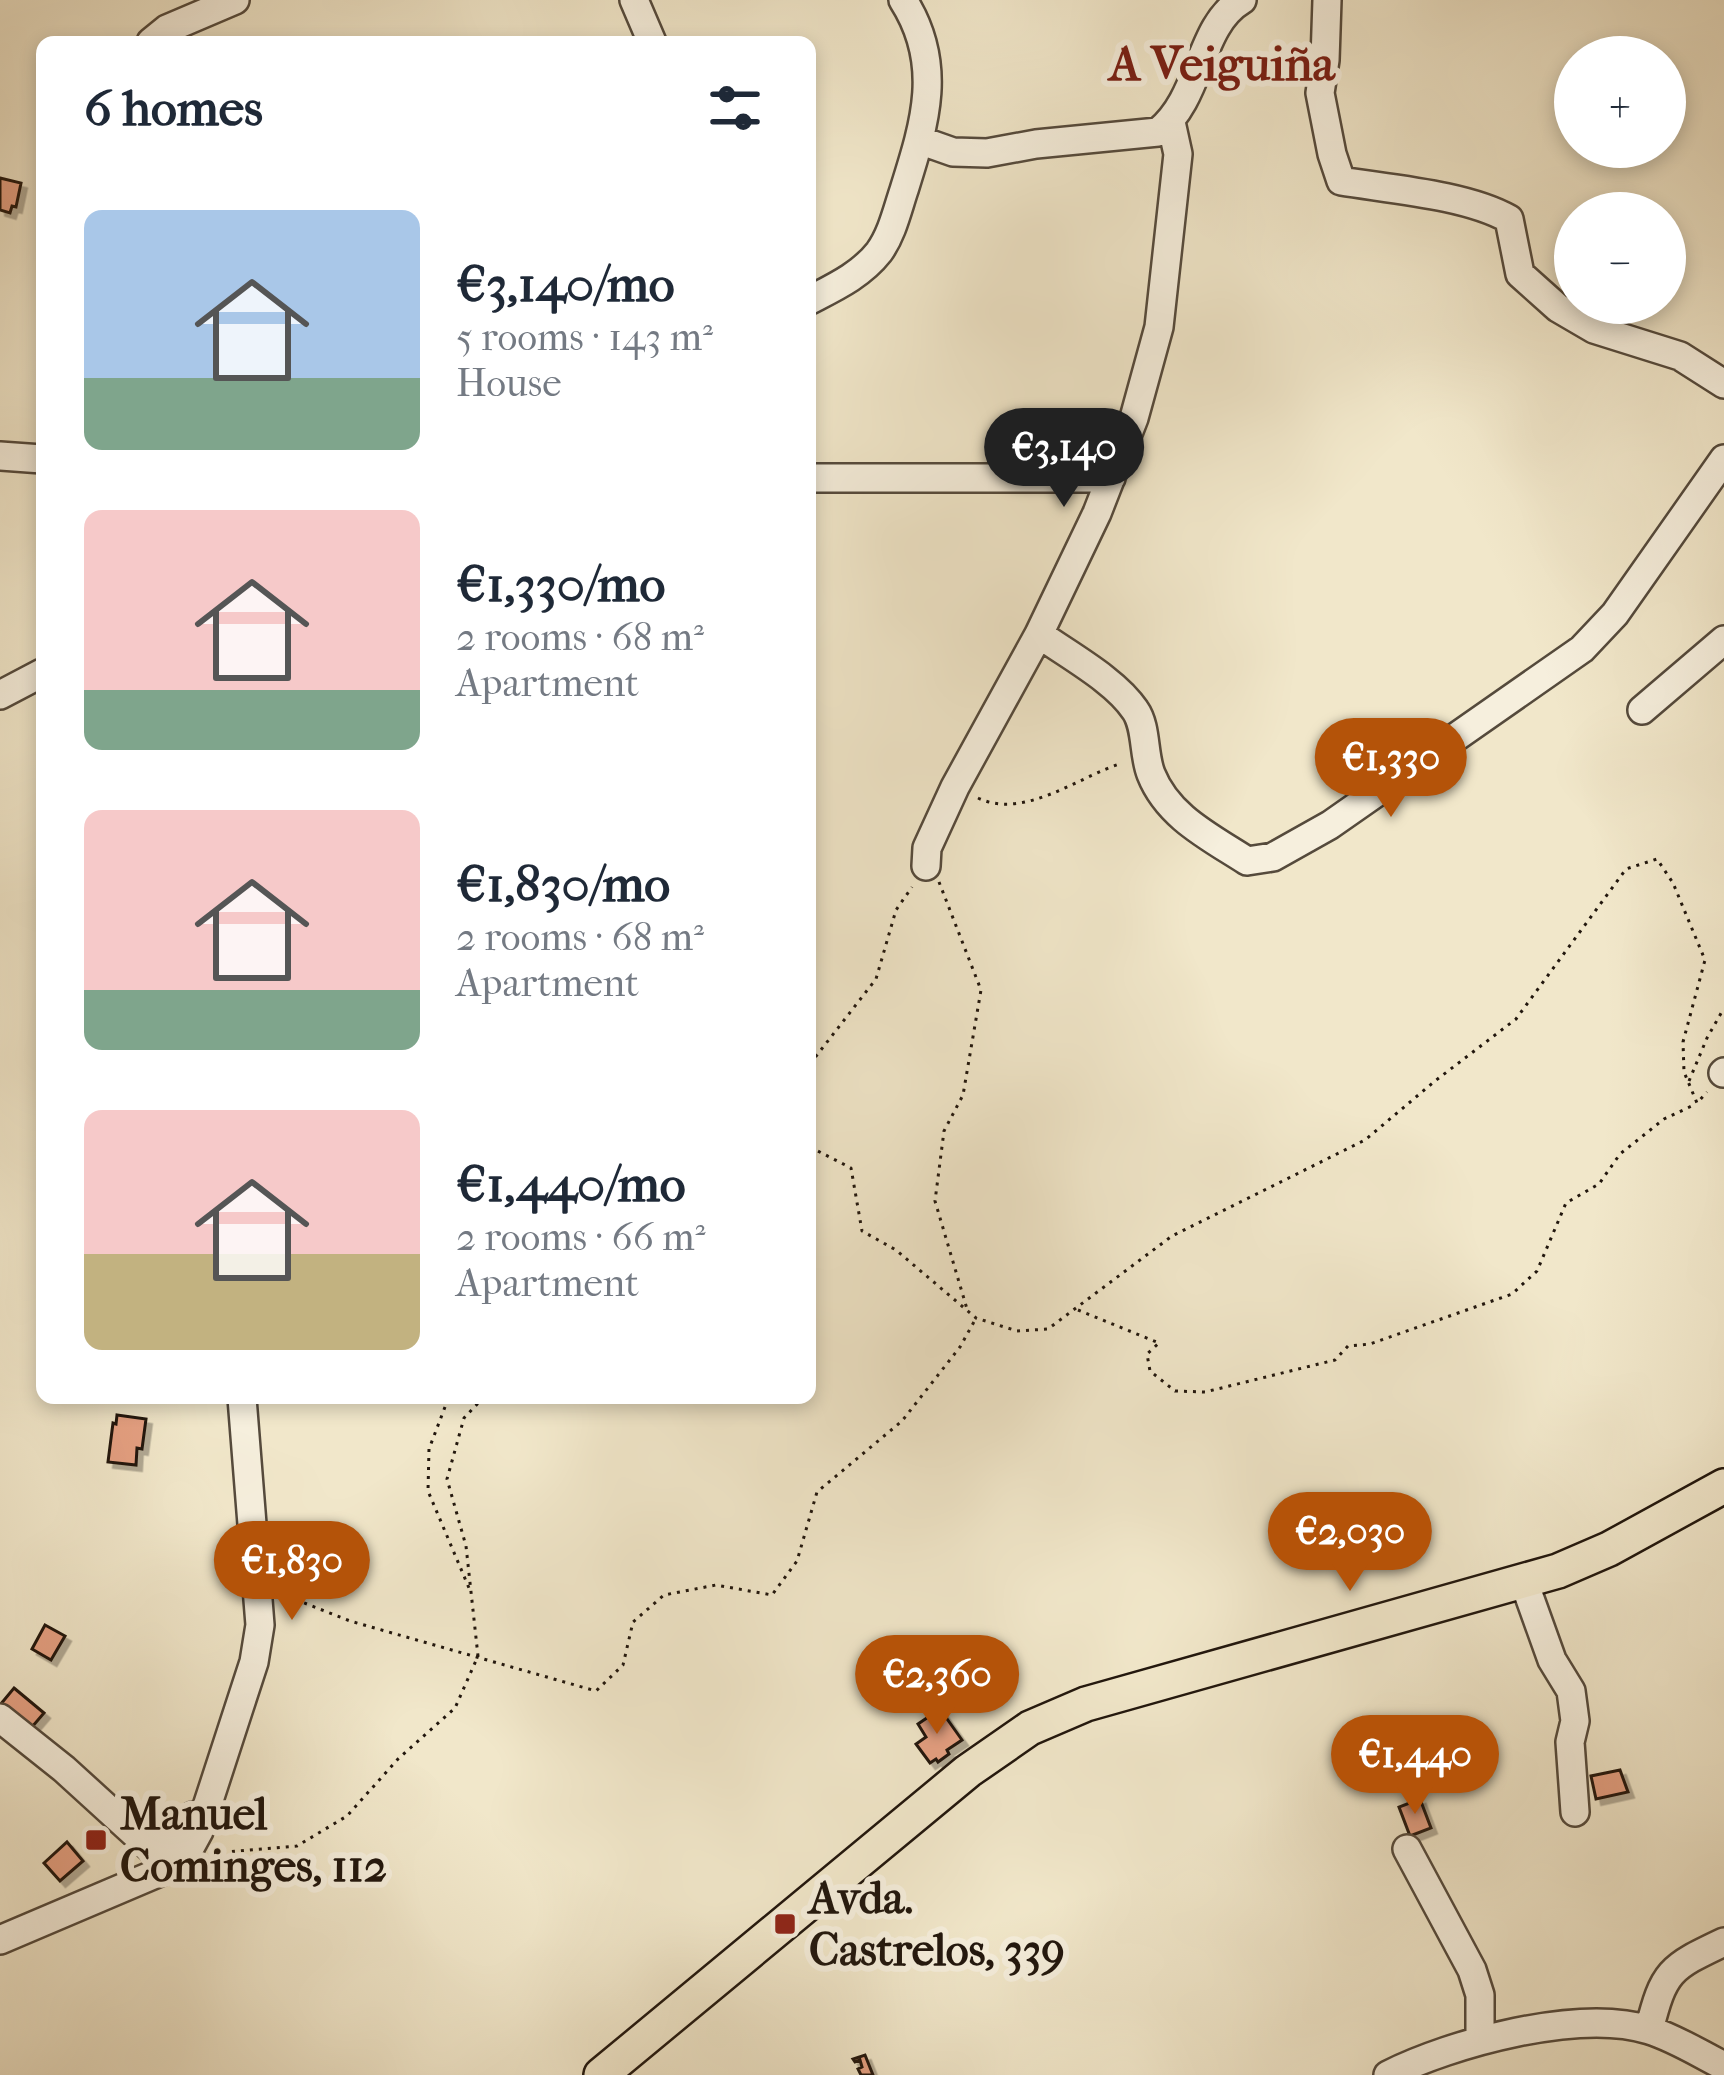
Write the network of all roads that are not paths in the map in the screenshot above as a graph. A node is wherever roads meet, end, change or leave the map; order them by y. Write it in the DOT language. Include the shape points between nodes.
graph roads {
  1 [pos="235,0"];
  2 [pos="634,0"];
  3 [pos="903,0"];
  4 [pos="1242,0"];
  5 [pos="1327,0"];
  6 [pos="158,36"];
  7 [pos="649,36"];
  8 [pos="1171,122"];
  9 [pos="920,140"];
  10 [pos="816,297"];
  11 [pos="1724,384"];
  12 [pos="0,456"];
  13 [pos="36,459"];
  14 [pos="1724,459"];
  15 [pos="816,478"];
  16 [pos="1111,478"];
  17 [pos="1715,495"];
  18 [pos="1039,634"];
  19 [pos="1724,640"];
  20 [pos="36,676"];
  21 [pos="0,695"];
  22 [pos="1642,710"];
  23 [pos="926,866"];
  24 [pos="243,1404"];
  25 [pos="1724,1486"];
  26 [pos="1524,1582"];
  27 [pos="0,1718"];
  28 [pos="1575,1812"];
  29 [pos="203,1818"];
  30 [pos="1407,1849"];
  31 [pos="2,1938"];
  32 [pos="1724,1942"];
  33 [pos="1649,2030"];
  34 [pos="1480,2039"];
  35 [pos="1724,2066"];
  36 [pos="601,2075"];
  37 [pos="1388,2075"];
  1 -- 6 [label="street"];
  2 -- 7 [label="street"];
  3 -- 9 [label="street" via="929,80"];
  4 -- 8 [label="street" via="1216,26"];
  5 -- 11 [label="street" via="1320,93 1341,181 1495,211 1509,219 1520,274 1558,308 1594,329 1679,356"];
  8 -- 9 [label="street" via="1158,132 987,153"];
  8 -- 16 [label="street" via="1178,154 1159,327"];
  9 -- 10 [label="street" via="880,250"];
  12 -- 13 [label="street"];
  14 -- 17 [label="street"];
  15 -- 16 [label="street"];
  16 -- 18 [label="street"];
  17 -- 18 [label="street" via="1582,649 1273,857 1247,861 1189,824 1150,772 1138,712"];
  18 -- 23 [label="street" via="955,788"];
  19 -- 22 [label="street"];
  20 -- 21 [label="street"];
  24 -- 29 [label="street" via="260,1625"];
  25 -- 26 [label="main road" via="1609,1550"];
  26 -- 28 [label="street" via="1571,1690"];
  26 -- 36 [label="main road" via="1086,1704 1030,1728"];
  27 -- 29 [label="street" via="154,1851 193,1816"];
  29 -- 31 [label="street" via="188,1853 167,1869"];
  30 -- 34 [label="street" via="1472,1970"];
  32 -- 33 [label="street" via="1664,1980"];
  33 -- 34 [label="street" via="1585,2023"];
  33 -- 35 [label="street"];
  34 -- 37 [label="street"];
}
